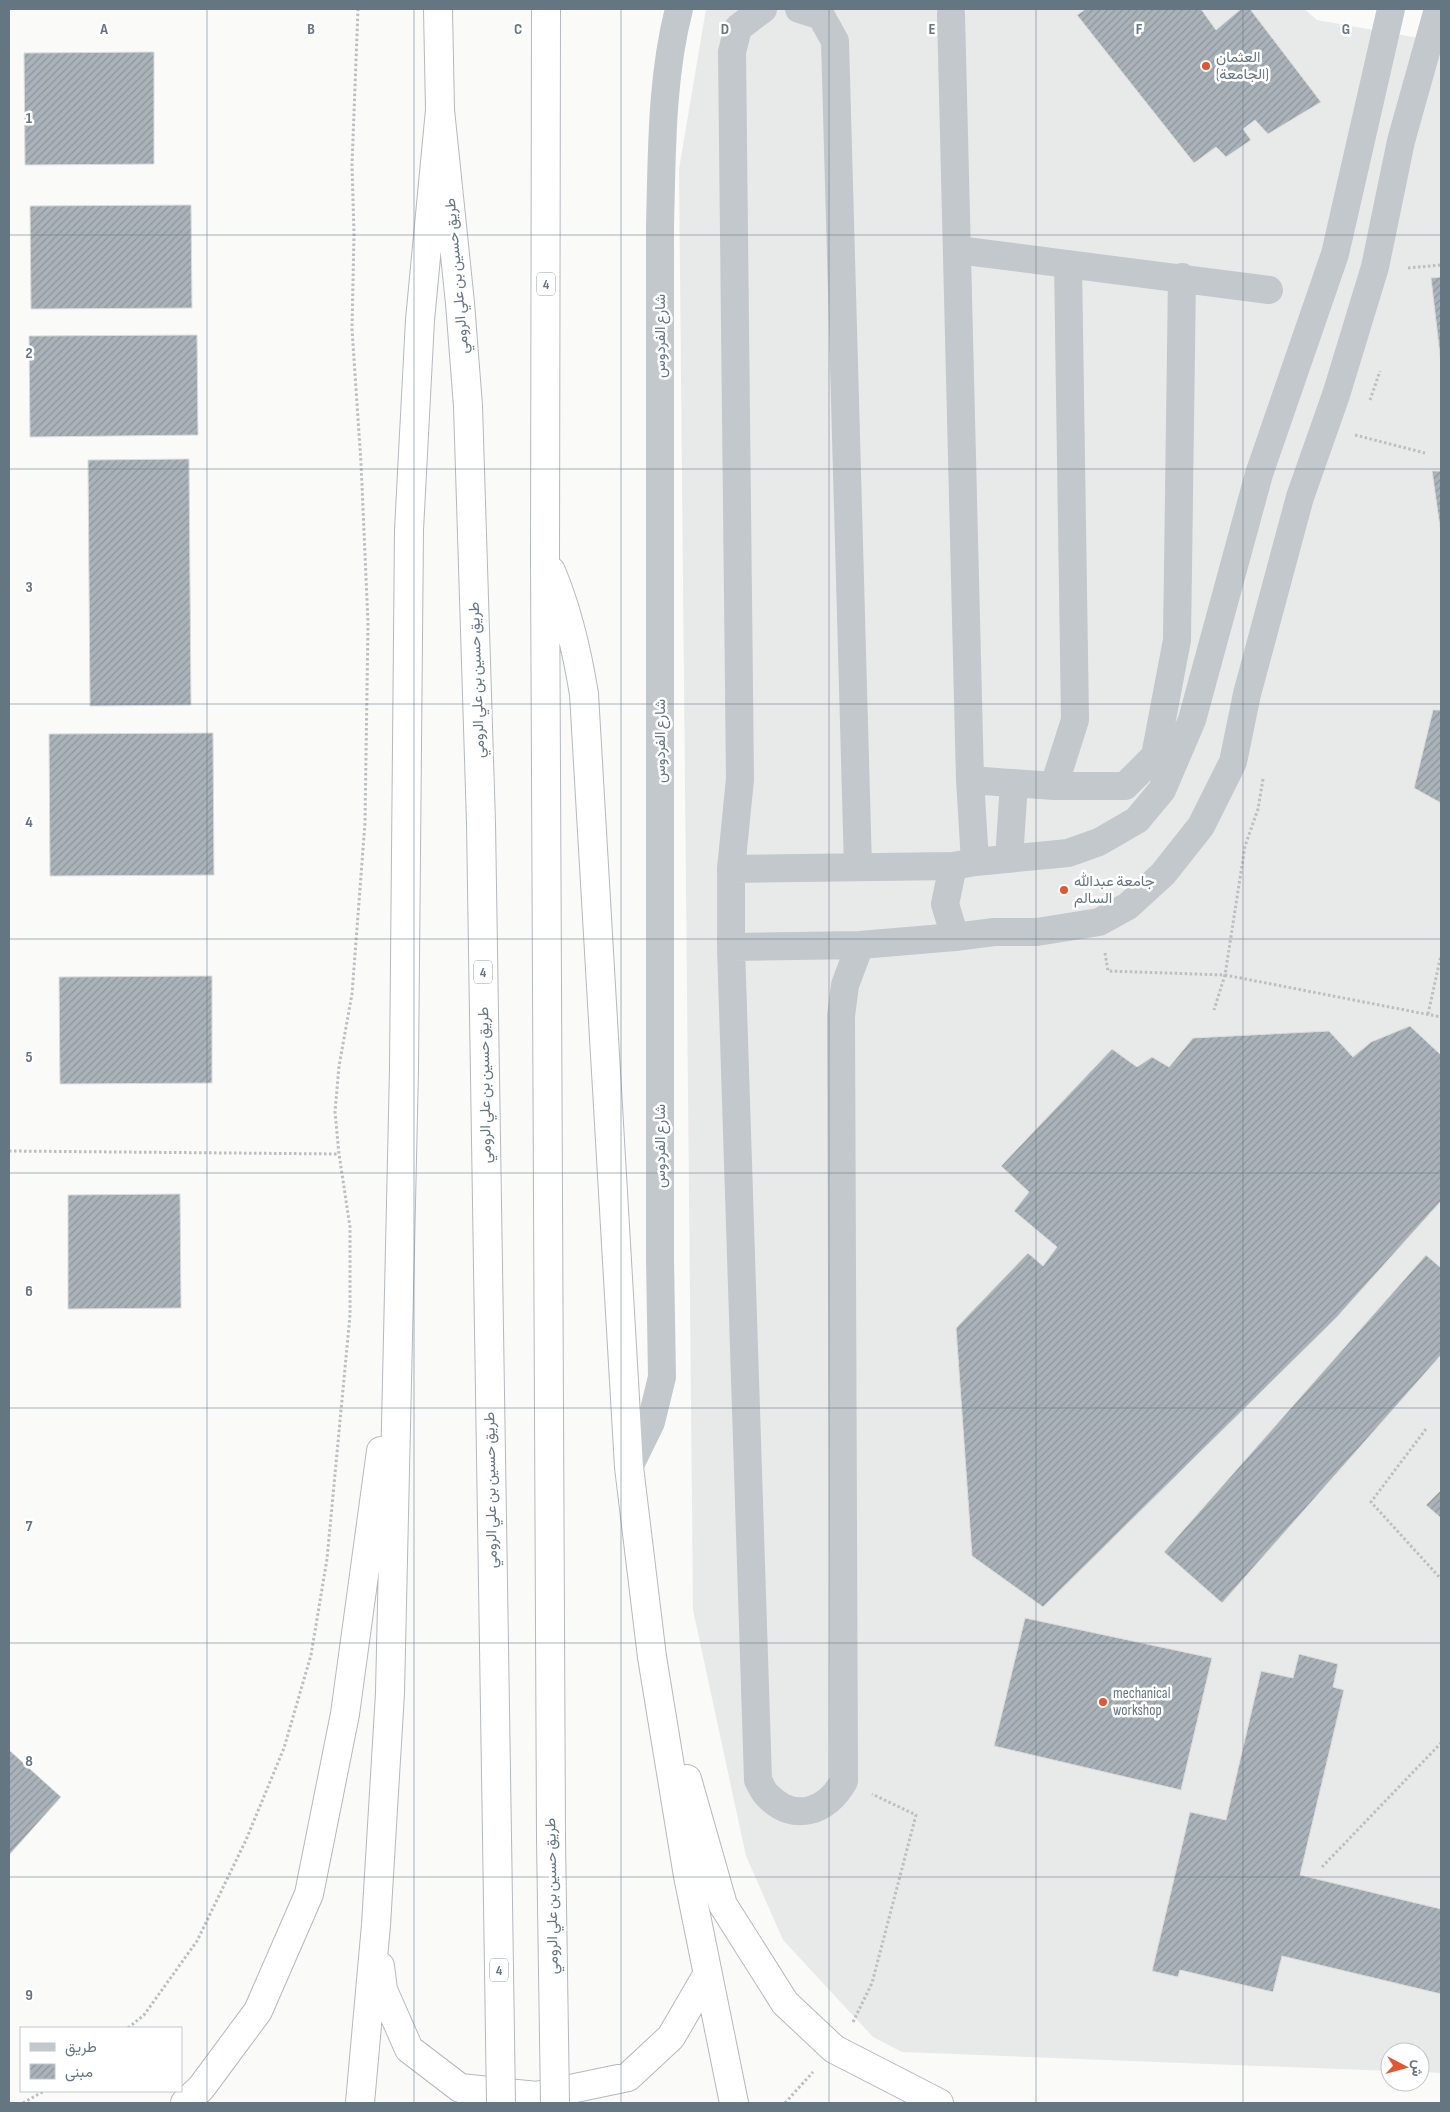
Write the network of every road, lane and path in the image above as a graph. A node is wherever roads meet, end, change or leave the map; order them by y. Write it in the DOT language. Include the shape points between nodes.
graph roads {
  1 [pos="358,9"];
  2 [pos="438,9"];
  3 [pos="546,9"];
  4 [pos="679,9"];
  5 [pos="763,9"];
  6 [pos="799,9"];
  7 [pos="1391,9"];
  8 [pos="1438,9"];
  9 [pos="951,14"];
  10 [pos="440,110"];
  11 [pos="958,250"];
  12 [pos="1408,259"];
  13 [pos="1068,264"];
  14 [pos="1441,265"];
  15 [pos="1182,277"];
  16 [pos="1269,290"];
  17 [pos="1382,362"];
  18 [pos="1368,404"];
  19 [pos="1349,433"];
  20 [pos="1425,453"];
  21 [pos="545,558"];
  22 [pos="1264,770"];
  23 [pos="970,780"];
  24 [pos="1014,783"];
  25 [pos="1054,786"];
  26 [pos="1009,859"];
  27 [pos="964,864"];
  28 [pos="858,867"];
  29 [pos="731,869"];
  30 [pos="956,937"];
  31 [pos="860,945"];
  32 [pos="731,947"];
  33 [pos="1441,955"];
  34 [pos="1225,975"];
  35 [pos="1214,1010"];
  36 [pos="1428,1014"];
  37 [pos="1441,1017"];
  38 [pos="9,1151"];
  39 [pos="339,1154"];
  40 [pos="400,1319"];
  41 [pos="1426,1429"];
  42 [pos="629,1467"];
  43 [pos="1441,1579"];
  44 [pos="652,1658"];
  45 [pos="1441,1743"];
  46 [pos="844,1781"];
  47 [pos="1322,1867"];
  48 [pos="376,1925"];
  49 [pos="707,1975"];
  50 [pos="852,2023"];
  51 [pos="129,2027"];
  52 [pos="816,2068"];
  53 [pos="42,2092"];
  54 [pos="23,2103"];
  55 [pos="185,2103"];
  56 [pos="360,2103"];
  57 [pos="501,2103"];
  58 [pos="555,2103"];
  59 [pos="734,2103"];
  60 [pos="785,2103"];
  61 [pos="939,2103"];
  1 -- 39 [label="path" via="352,165 352,329 368,623 365,823 352,994 339,1066 335,1112"];
  2 -- 10 [label="highway, طريق حسين بن علي الرومي / 4"];
  3 -- 21 [label="highway, طريق حسين بن علي الرومي / 4"];
  4 -- 42 [label="street, شارع الفردوس" via="669,54 660,225 662,1377 651,1422"];
  5 -- 29 [label="street" via="738,28 732,52 740,779"];
  6 -- 28 [label="street" via="821,16 835,41"];
  7 -- 26 [label="street" via="1335,254 1259,474 1192,720 1162,790 1137,820 1099,842 1068,853"];
  8 -- 30 [label="street" via="1401,141 1375,267 1336,395 1300,497 1247,694 1233,762 1201,826 1163,874 1128,906 1099,922 1037,932 994,932"];
  9 -- 11 [label="street"];
  10 -- 40 [label="highway" via="420,320 409,530"];
  10 -- 57 [label="highway, طريق حسين بن علي الرومي / 4, bridge" via="468,406 481,833"];
  11 -- 13 [label="street"];
  11 -- 23 [label="street"];
  12 -- 14 [label="path" via="1406,268"];
  13 -- 15 [label="street"];
  13 -- 25 [label="street" via="1075,720"];
  15 -- 16 [label="street"];
  15 -- 25 [label="street" via="1177,640 1155,756 1125,786"];
  17 -- 18 [label="path"];
  19 -- 20 [label="path"];
  21 -- 42 [label="highway" via="564,602 584,694"];
  21 -- 58 [label="highway, طريق حسين بن علي الرومي / 4, bridge"];
  22 -- 34 [label="path" via="1258,809 1245,846"];
  23 -- 24 [label="street"];
  23 -- 27 [label="street"];
  24 -- 25 [label="street"];
  24 -- 26 [label="street"];
  26 -- 27 [label="street"];
  27 -- 28 [label="street"];
  27 -- 30 [label="street" via="945,904"];
  28 -- 29 [label="street"];
  29 -- 32 [label="street"];
  30 -- 31 [label="street"];
  31 -- 32 [label="street"];
  31 -- 46 [label="street" via="845,985 841,1016"];
  32 -- 46 [label="street" via="758,1780 766,1795 780,1806 796,1812 813,1810 829,1802"];
  33 -- 36 [label="path"];
  34 -- 35 [label="path"];
  34 -- 36 [label="path"];
  36 -- 37 [label="path"];
  38 -- 39 [label="path"];
  39 -- 51 [label="path" via="350,1227 350,1315 327,1559 311,1655 284,1748 246,1840 201,1933 144,2015"];
  40 -- 48 [label="highway" via="390,1693"];
  40 -- 55 [label="highway" via="345,1714 309,1894 258,2011 201,2088"];
  41 -- 43 [label="path" via="1371,1502"];
  42 -- 44 [label="highway"];
  44 -- 49 [label="highway"];
  44 -- 61 [label="highway" via="724,1905 785,2003 834,2049"];
  45 -- 47 [label="path"];
  46 -- 50 [label="path" via="916,1815 872,1983"];
  48 -- 49 [label="highway" via="382,1990 410,2049 460,2088 537,2096 628,2077 671,2037"];
  48 -- 56 [label="highway"];
  49 -- 59 [label="highway"];
  52 -- 60 [label="path"];
  53 -- 54 [label="path"];
}
